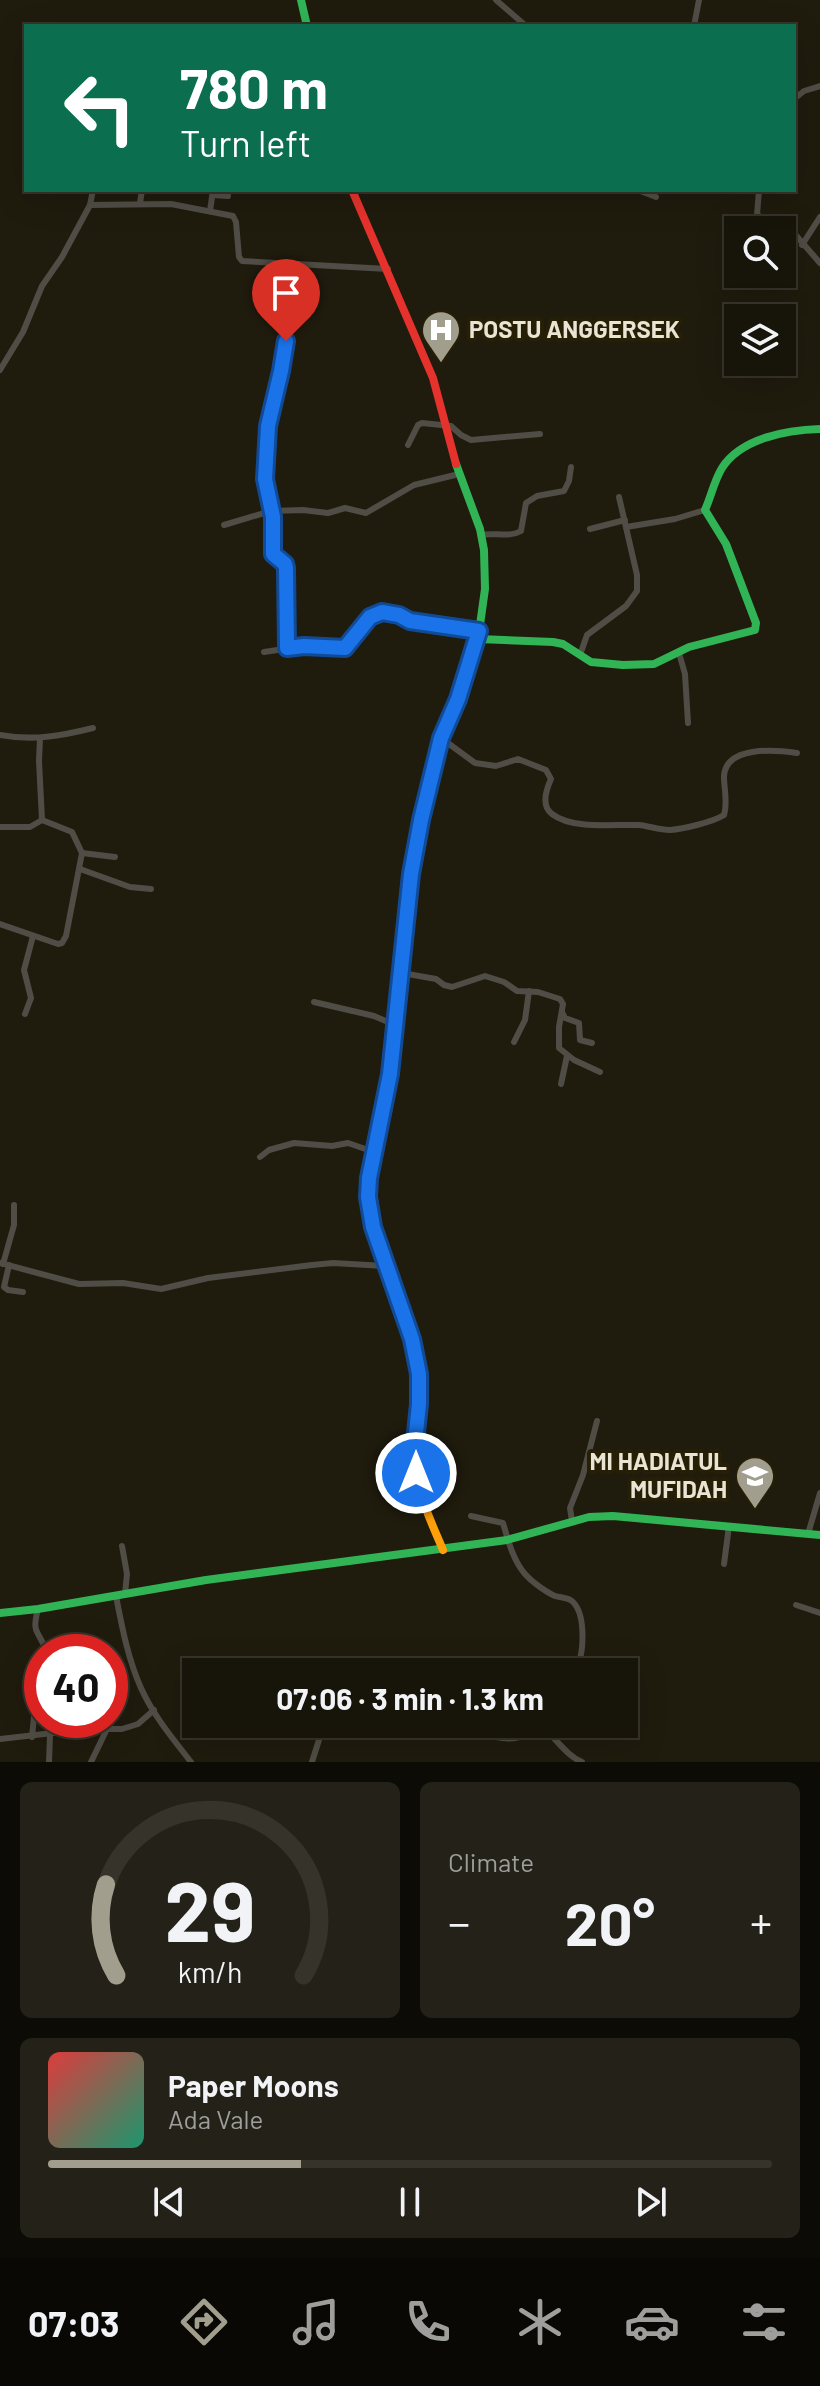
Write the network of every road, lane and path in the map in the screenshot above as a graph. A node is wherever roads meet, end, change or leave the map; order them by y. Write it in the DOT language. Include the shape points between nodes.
graph roads {
  1 [pos="301,0"];
  2 [pos="496,0"];
  3 [pos="699,0"];
  4 [pos="307,24"];
  5 [pos="524,24"];
  6 [pos="694,24"];
  7 [pos="820,86"];
  8 [pos="796,97"];
  9 [pos="93,192"];
  10 [pos="142,192"];
  11 [pos="213,192"];
  12 [pos="353,192"];
  13 [pos="643,192"];
  14 [pos="759,192"];
  15 [pos="228,196"];
  16 [pos="656,197"];
  17 [pos="140,203"];
  18 [pos="90,205"];
  19 [pos="210,211"];
  20 [pos="820,217"];
  21 [pos="802,245"];
  22 [pos="288,263"];
  23 [pos="820,263"];
  24 [pos="388,269"];
  25 [pos="0,370"];
  26 [pos="445,426"];
  27 [pos="820,429"];
  28 [pos="540,434"];
  29 [pos="408,445"];
  30 [pos="571,467"];
  31 [pos="459,474"];
  32 [pos="619,497"];
  33 [pos="705,510"];
  34 [pos="271,511"];
  35 [pos="626,523"];
  36 [pos="224,525"];
  37 [pos="590,529"];
  38 [pos="481,535"];
  39 [pos="478,635"];
  40 [pos="287,648"];
  41 [pos="264,652"];
  42 [pos="679,653"];
  43 [pos="580,655"];
  44 [pos="688,723"];
  45 [pos="93,728"];
  46 [pos="0,735"];
  47 [pos="40,738"];
  48 [pos="441,738"];
  49 [pos="797,753"];
  50 [pos="42,820"];
  51 [pos="0,827"];
  52 [pos="82,853"];
  53 [pos="115,857"];
  54 [pos="80,869"];
  55 [pos="151,889"];
  56 [pos="0,924"];
  57 [pos="33,936"];
  58 [pos="402,973"];
  59 [pos="529,991"];
  60 [pos="314,1002"];
  61 [pos="562,1012"];
  62 [pos="25,1014"];
  63 [pos="395,1025"];
  64 [pos="514,1042"];
  65 [pos="592,1043"];
  66 [pos="567,1056"];
  67 [pos="600,1072"];
  68 [pos="561,1084"];
  69 [pos="374,1152"];
  70 [pos="260,1157"];
  71 [pos="14,1205"];
  72 [pos="4,1264"];
  73 [pos="385,1266"];
  74 [pos="23,1292"];
  75 [pos="597,1421"];
  76 [pos="820,1493"];
  77 [pos="471,1516"];
  78 [pos="572,1521"];
  79 [pos="729,1526"];
  80 [pos="808,1534"];
  81 [pos="820,1535"];
  82 [pos="507,1540"];
  83 [pos="122,1546"];
  84 [pos="443,1550"];
  85 [pos="724,1564"];
  86 [pos="121,1595"];
  87 [pos="796,1605"];
  88 [pos="38,1609"];
  89 [pos="0,1613"];
  90 [pos="820,1613"];
  91 [pos="37,1634"];
  92 [pos="580,1658"];
  93 [pos="154,1710"];
  94 [pos="128,1727"];
  95 [pos="24,1738"];
  96 [pos="50,1738"];
  97 [pos="103,1738"];
  98 [pos="320,1738"];
  99 [pos="556,1738"];
  100 [pos="0,1739"];
  101 [pos="49,1762"];
  102 [pos="91,1762"];
  103 [pos="191,1762"];
  104 [pos="312,1762"];
  105 [pos="582,1762"];
  1 -- 4 [label="street"];
  2 -- 5 [label="street"];
  3 -- 6 [label="street"];
  7 -- 8 [label="street"];
  9 -- 18 [label="street"];
  10 -- 17 [label="street"];
  11 -- 15 [label="street"];
  11 -- 19 [label="street"];
  12 -- 24 [label="street"];
  13 -- 16 [label="street"];
  14 -- 21 [label="street" via="757,215 793,232"];
  17 -- 18 [label="street"];
  17 -- 19 [label="street"];
  18 -- 25 [label="street"];
  19 -- 22 [label="street" via="235,218 240,259"];
  20 -- 21 [label="street"];
  21 -- 23 [label="street"];
  22 -- 24 [label="street"];
  22 -- 34 [label="street" via="286,341 268,426 265,479"];
  24 -- 26 [label="street" via="433,378"];
  26 -- 28 [label="street" via="471,440"];
  26 -- 29 [label="street" via="420,424"];
  26 -- 31 [label="street"];
  27 -- 33 [label="street" via="790,432 742,449 721,470"];
  30 -- 38 [label="street" via="564,491 526,503 521,531"];
  31 -- 34 [label="street" via="414,485 366,513 345,508 328,513"];
  31 -- 38 [label="street"];
  32 -- 35 [label="street"];
  33 -- 35 [label="street" via="675,519"];
  33 -- 42 [label="street" via="726,544 756,627"];
  34 -- 36 [label="street"];
  34 -- 40 [label="street" via="273,554 286,568"];
  35 -- 37 [label="street"];
  35 -- 43 [label="street" via="638,582 635,596 587,635"];
  38 -- 39 [label="street" via="485,589"];
  39 -- 40 [label="street" via="382,612 370,617 345,648"];
  39 -- 43 [label="street" via="553,642"];
  39 -- 48 [label="street"];
  40 -- 41 [label="street"];
  42 -- 43 [label="street" via="646,666 591,662"];
  42 -- 44 [label="street"];
  45 -- 47 [label="street"];
  46 -- 47 [label="street"];
  47 -- 50 [label="street"];
  48 -- 49 [label="street" via="475,763 496,766 518,759 546,770 551,779 546,804 553,815 567,821 671,830 724,815 724,776 732,761 754,752"];
  48 -- 58 [label="street" via="411,874"];
  50 -- 51 [label="street" via="30,827"];
  50 -- 52 [label="street" via="72,832"];
  52 -- 53 [label="street"];
  52 -- 54 [label="street"];
  54 -- 55 [label="street"];
  54 -- 57 [label="street" via="62,943"];
  56 -- 57 [label="street"];
  57 -- 62 [label="street" via="24,970 31,998"];
  58 -- 59 [label="street" via="452,987 485,976"];
  58 -- 63 [label="street"];
  59 -- 61 [label="street" via="560,999"];
  59 -- 64 [label="street" via="525,1020"];
  60 -- 63 [label="street"];
  61 -- 65 [label="street" via="579,1023 580,1040"];
  61 -- 66 [label="street" via="558,1043"];
  63 -- 69 [label="street"];
  66 -- 67 [label="street"];
  66 -- 68 [label="street"];
  69 -- 70 [label="street" via="348,1143 294,1143"];
  69 -- 73 [label="street" via="368,1197"];
  71 -- 72 [label="street"];
  72 -- 73 [label="street" via="79,1284 161,1289 312,1265"];
  72 -- 74 [label="street" via="4,1287"];
  73 -- 84 [label="street" via="412,1339 419,1374 416,1473"];
  75 -- 78 [label="street" via="570,1508"];
  76 -- 80 [label="street"];
  77 -- 82 [label="street" via="500,1521"];
  78 -- 79 [label="street" via="613,1516"];
  78 -- 82 [label="street"];
  79 -- 80 [label="street"];
  79 -- 85 [label="street"];
  80 -- 81 [label="street"];
  82 -- 84 [label="street"];
  82 -- 92 [label="street" via="528,1577 575,1605 582,1630"];
  83 -- 86 [label="street" via="127,1574"];
  84 -- 86 [label="street"];
  86 -- 88 [label="street"];
  86 -- 93 [label="street" via="126,1644"];
  87 -- 90 [label="street"];
  88 -- 89 [label="street"];
  88 -- 91 [label="street"];
  93 -- 94 [label="street"];
  93 -- 103 [label="street"];
  95 -- 100 [label="street"];
  96 -- 101 [label="street"];
  97 -- 102 [label="street"];
  98 -- 104 [label="street"];
  99 -- 105 [label="street"];
}
